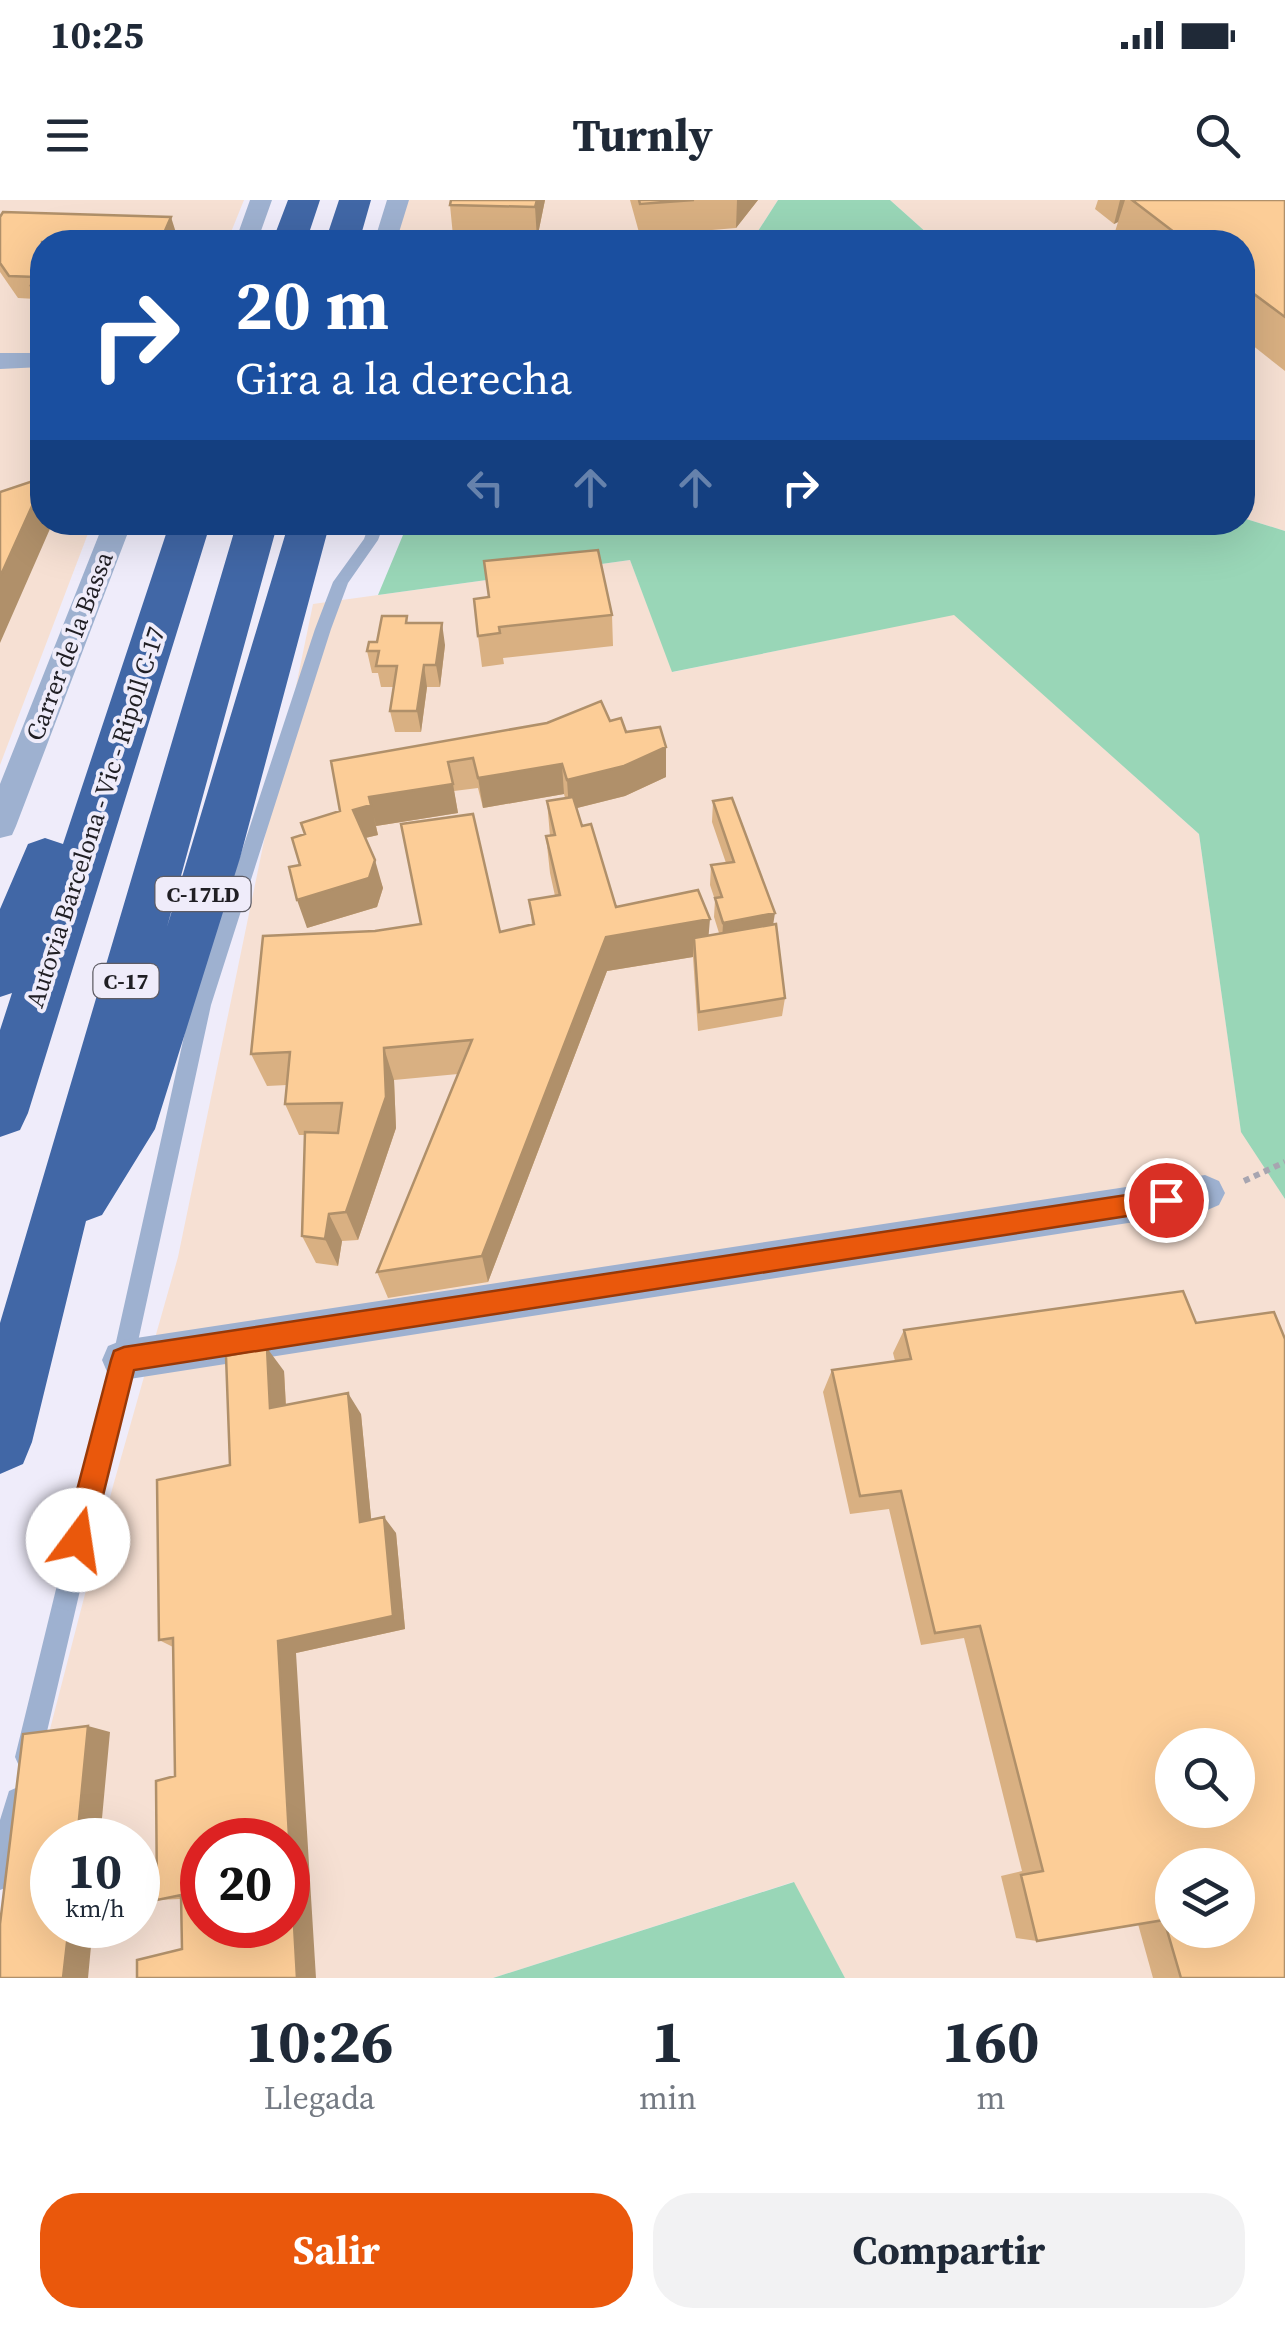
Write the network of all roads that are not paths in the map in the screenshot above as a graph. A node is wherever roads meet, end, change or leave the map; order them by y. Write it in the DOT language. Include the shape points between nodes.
graph roads {
  1 [pos="261,200"];
  2 [pos="304,200"];
  3 [pos="355,200"];
  4 [pos="398,200"];
  5 [pos="250,230"];
  6 [pos="293,230"];
  7 [pos="346,230"];
  8 [pos="389,230"];
  9 [pos="30,360"];
  10 [pos="0,361"];
  11 [pos="113,535"];
  12 [pos="186,535"];
  13 [pos="254,535"];
  14 [pos="306,535"];
  15 [pos="374,535"];
  16 [pos="175,567"];
  17 [pos="0,826"];
  18 [pos="0,976"];
  19 [pos="0,1112"];
  20 [pos="1205,1194"];
  21 [pos="50,1246"];
  22 [pos="124,1360"];
  23 [pos="0,1442"];
  24 [pos="0,1876"];
  1 -- 5 [label="street"];
  2 -- 6 [label="highway"];
  3 -- 7 [label="highway"];
  4 -- 8 [label="street"];
  9 -- 10 [label="street"];
  11 -- 17 [label="street, Carrer de la Bassa"];
  12 -- 16 [label="highway, Autovia Barcelona - Vic - Ripoll C-17"];
  13 -- 21 [label="highway, C-17"];
  14 -- 21 [label="highway, C-17LD" via="215,858 127,1128"];
  15 -- 22 [label="lane" via="341,582 323,629 201,1004"];
  16 -- 18 [label="highway" via="82,757"];
  16 -- 19 [label="highway, Autovia Barcelona - Vic - Ripoll C-17"];
  20 -- 22 [label="street"];
  21 -- 23 [label="highway, C-17"];
  22 -- 24 [label="lane"];
}
